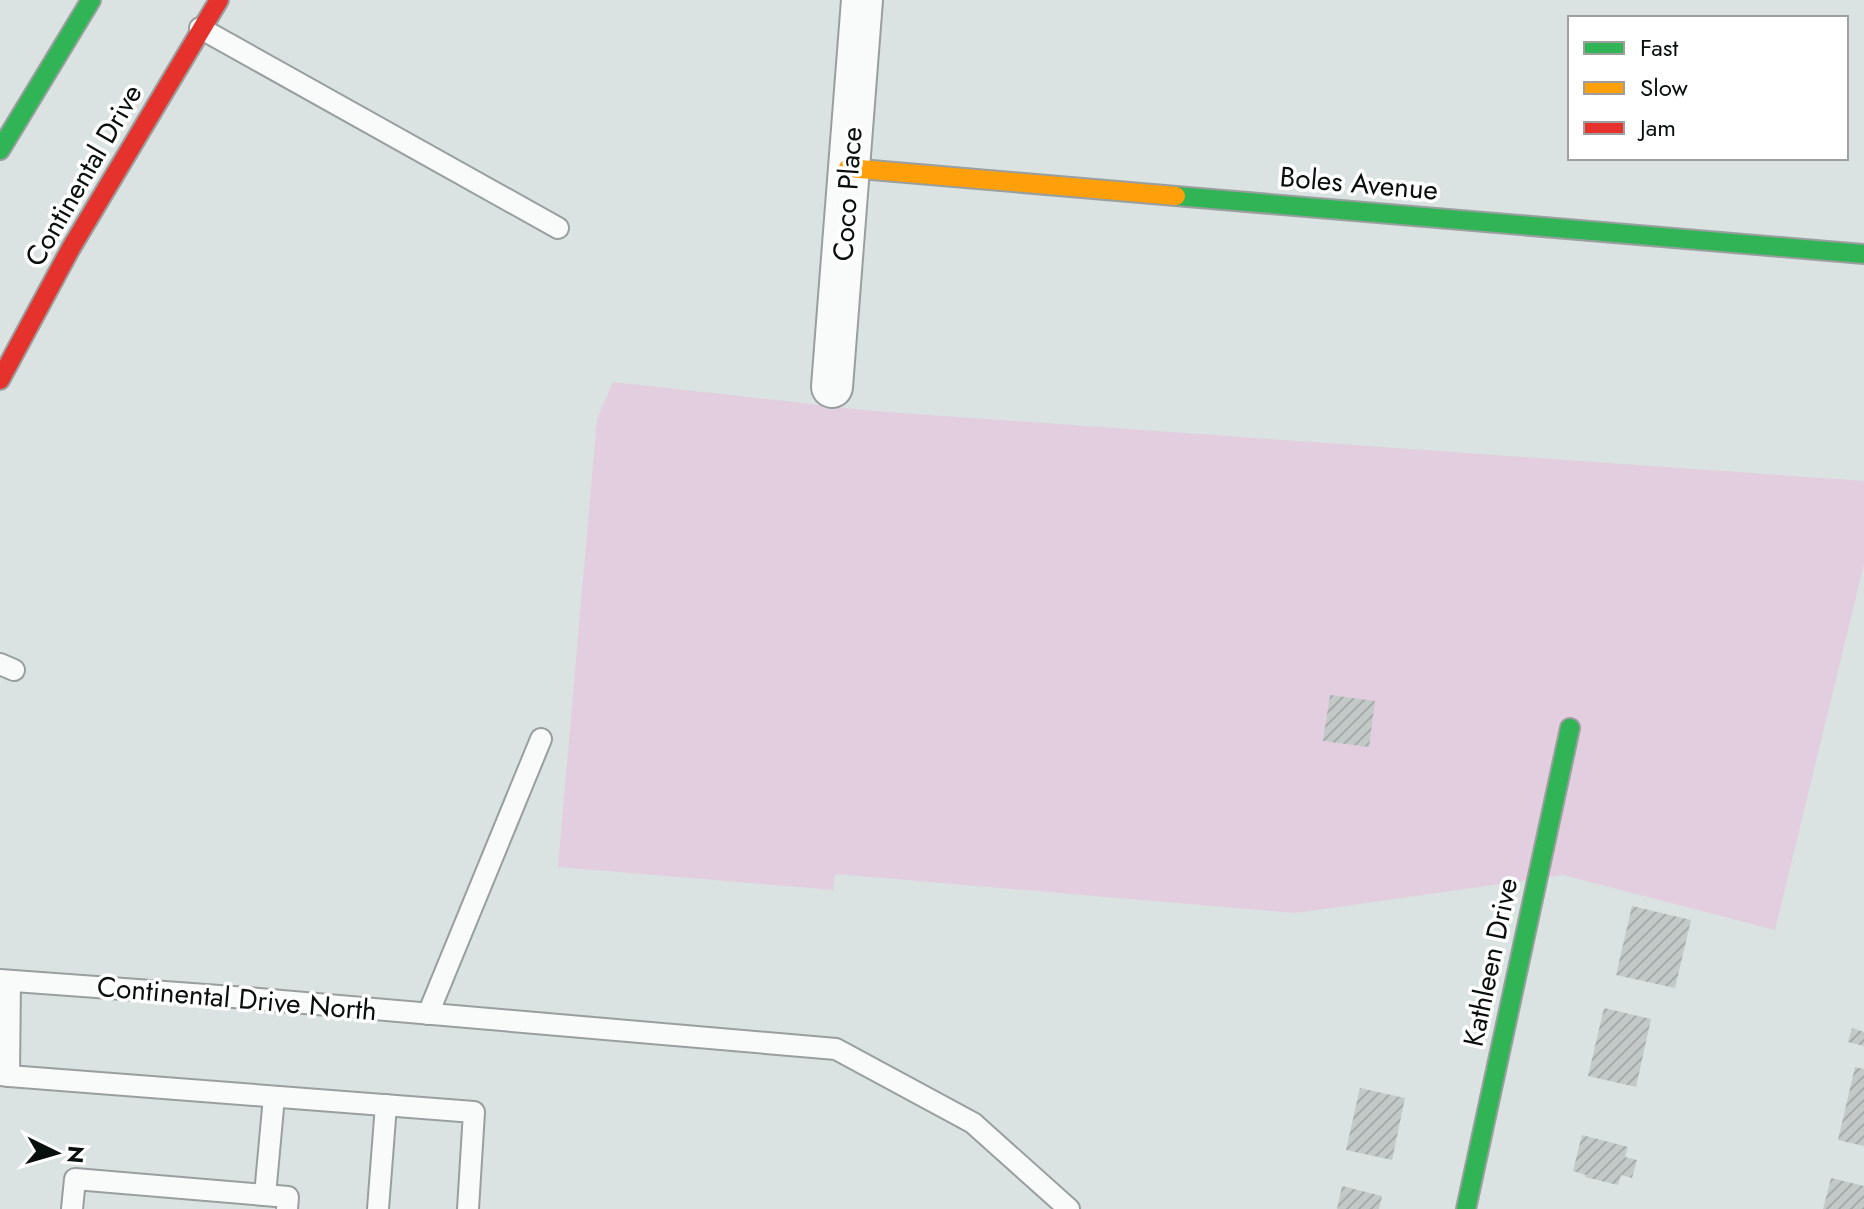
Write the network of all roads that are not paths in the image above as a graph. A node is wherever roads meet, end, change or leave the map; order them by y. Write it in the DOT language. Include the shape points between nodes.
graph roads {
  1 [pos="91,0"];
  2 [pos="219,0"];
  3 [pos="862,0"];
  4 [pos="200,28"];
  5 [pos="0,150"];
  6 [pos="848,168"];
  7 [pos="558,228"];
  8 [pos="1864,254"];
  9 [pos="0,380"];
  10 [pos="832,387"];
  11 [pos="1570,728"];
  12 [pos="541,739"];
  13 [pos="5,981"];
  14 [pos="428,1014"];
  15 [pos="4,1076"];
  16 [pos="274,1097"];
  17 [pos="386,1105"];
  18 [pos="265,1195"];
  19 [pos="222,1200"];
  20 [pos="72,1209"];
  21 [pos="287,1209"];
  22 [pos="378,1209"];
  23 [pos="468,1209"];
  24 [pos="1069,1209"];
  25 [pos="1466,1209"];
  1 -- 5 [label="main road"];
  2 -- 4 [label="main road, Continental Drive"];
  3 -- 6 [label="street, Coco Place"];
  4 -- 7 [label="lane"];
  4 -- 9 [label="main road, Continental Drive"];
  6 -- 8 [label="main road, Boles Avenue"];
  6 -- 10 [label="street, Coco Place"];
  11 -- 25 [label="main road, Kathleen Drive"];
  12 -- 14 [label="lane"];
  13 -- 14 [label="lane, Continental Drive North"];
  13 -- 15 [label="lane"];
  14 -- 24 [label="lane, Continental Drive North" via="836,1049 973,1123"];
  15 -- 16 [label="lane"];
  16 -- 17 [label="lane"];
  16 -- 18 [label="lane"];
  17 -- 22 [label="lane"];
  17 -- 23 [label="lane" via="474,1112"];
  18 -- 19 [label="lane"];
  18 -- 21 [label="lane" via="288,1197"];
  19 -- 20 [label="lane" via="75,1179"];
}
